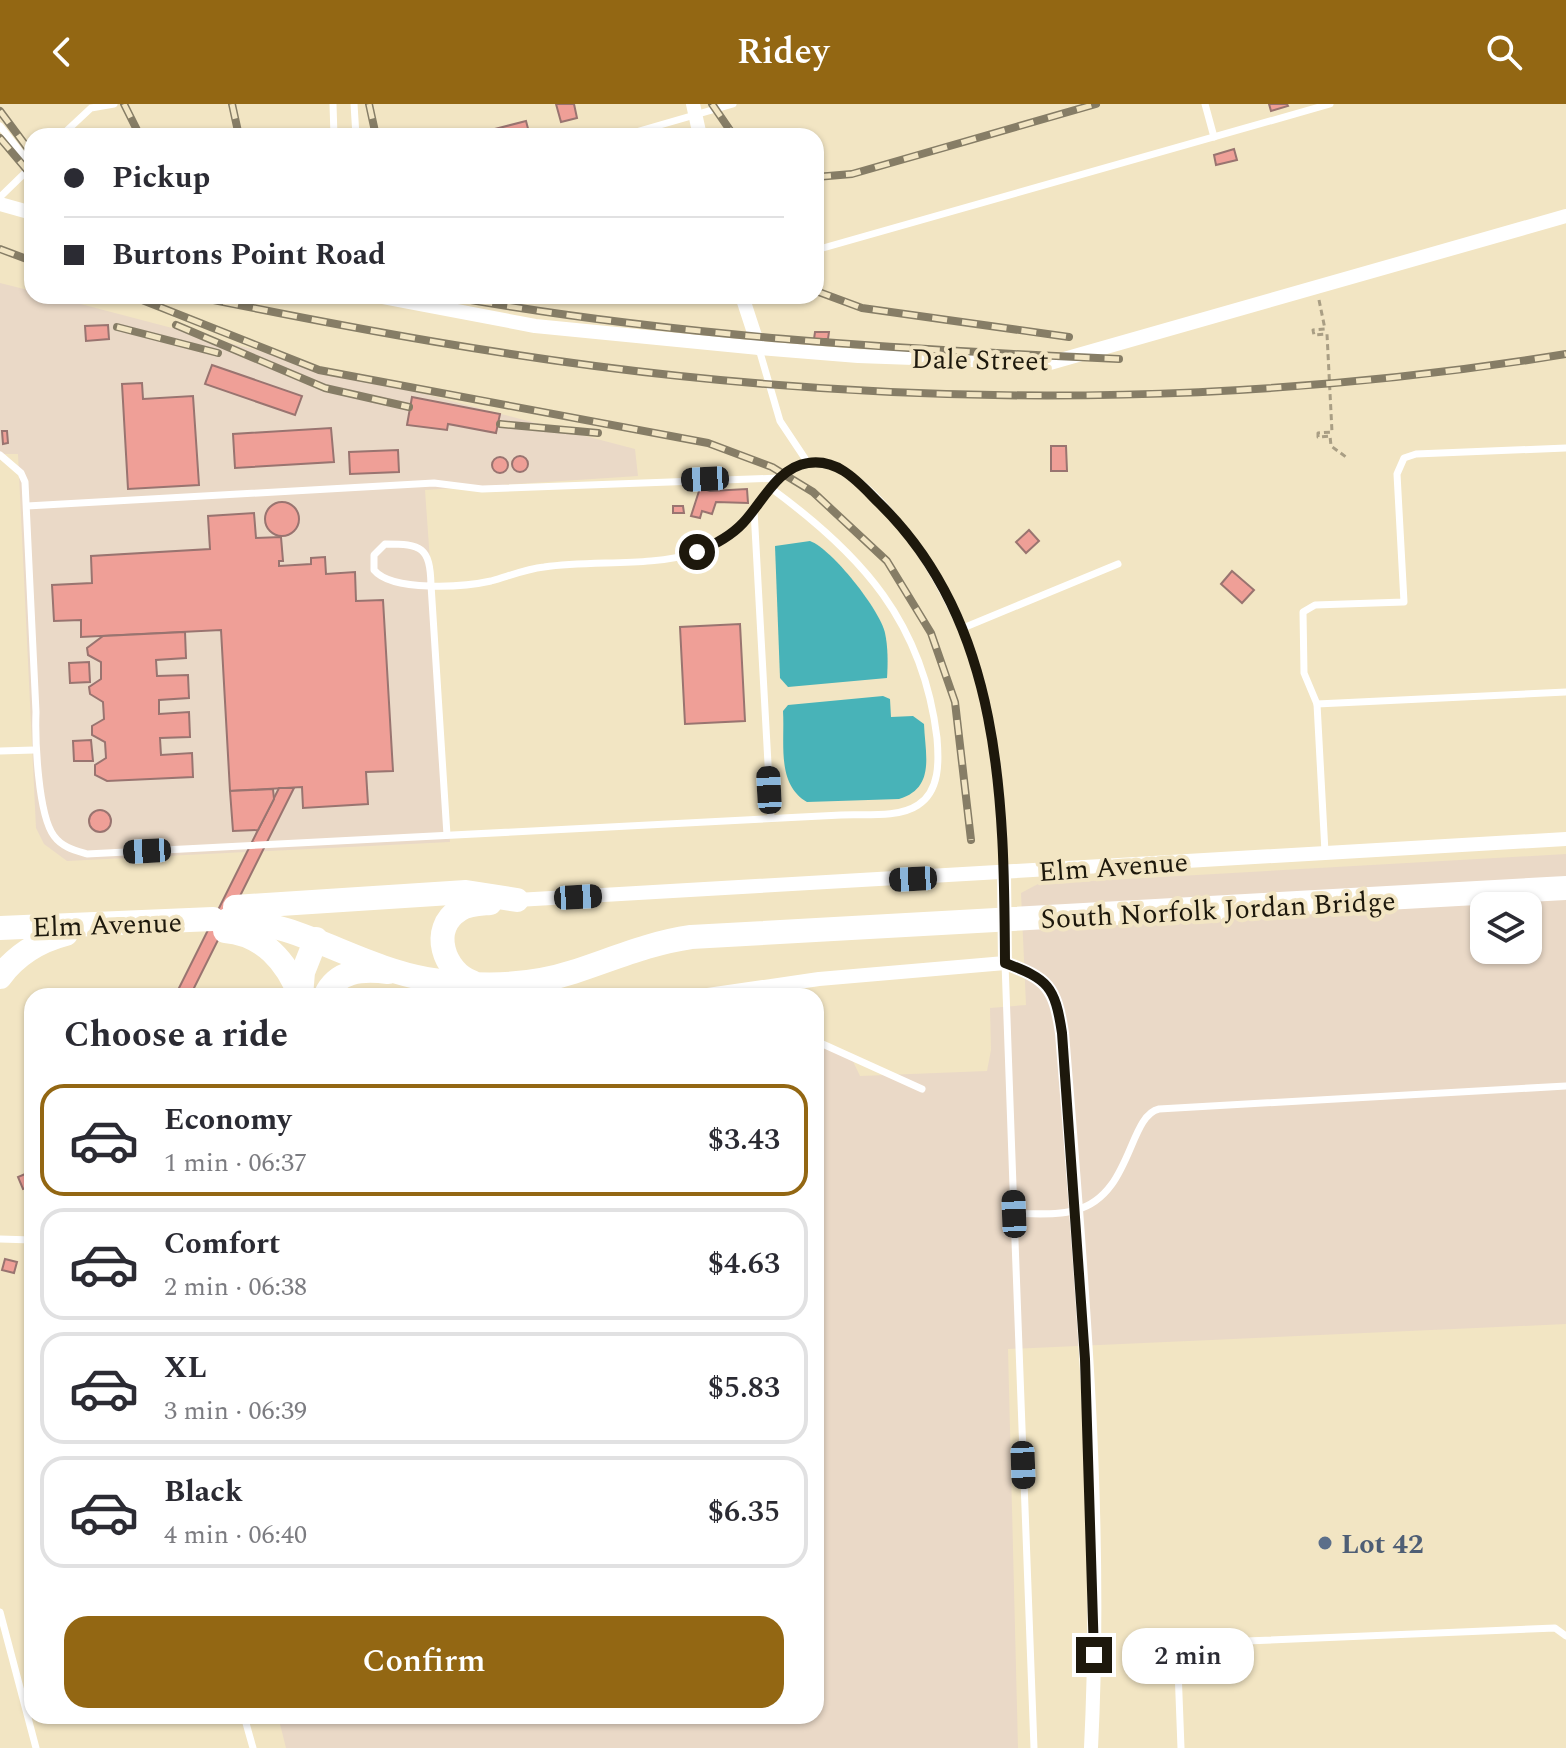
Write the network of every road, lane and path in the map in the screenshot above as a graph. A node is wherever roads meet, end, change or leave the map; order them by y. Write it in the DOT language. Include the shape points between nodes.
graph roads {
  1 [pos="114,104"];
  2 [pos="333,104"];
  3 [pos="354,104"];
  4 [pos="733,104"];
  5 [pos="1205,104"];
  6 [pos="1330,104"];
  7 [pos="694,109"];
  8 [pos="0,126"];
  9 [pos="70,128"];
  10 [pos="334,128"];
  11 [pos="356,128"];
  12 [pos="643,128"];
  13 [pos="1214,137"];
  14 [pos="24,156"];
  15 [pos="24,174"];
  16 [pos="0,197"];
  17 [pos="0,204"];
  18 [pos="24,211"];
  19 [pos="1566,216"];
  20 [pos="824,248"];
  21 [pos="420,304"];
  22 [pos="745,304"];
  23 [pos="1325,318"];
  24 [pos="759,348"];
  25 [pos="1566,448"];
  26 [pos="0,455"];
  27 [pos="1346,457"];
  28 [pos="808,463"];
  29 [pos="781,477"];
  30 [pos="772,489"];
  31 [pos="27,506"];
  32 [pos="754,510"];
  33 [pos="1118,564"];
  34 [pos="431,585"];
  35 [pos="963,628"];
  36 [pos="1566,692"];
  37 [pos="1317,704"];
  38 [pos="34,750"];
  39 [pos="0,751"];
  40 [pos="771,818"];
  41 [pos="447,835"];
  42 [pos="1566,839"];
  43 [pos="1325,852"];
  44 [pos="1004,874"];
  45 [pos="1566,888"];
  46 [pos="517,900"];
  47 [pos="221,919"];
  48 [pos="136,924"];
  49 [pos="98,926"];
  50 [pos="0,928"];
  51 [pos="316,939"];
  52 [pos="1005,963"];
  53 [pos="409,975"];
  54 [pos="0,977"];
  55 [pos="486,984"];
  56 [pos="297,988"];
  57 [pos="302,988"];
  58 [pos="330,988"];
  59 [pos="757,988"];
  60 [pos="824,1045"];
  61 [pos="1566,1086"];
  62 [pos="922,1089"];
  63 [pos="1077,1210"];
  64 [pos="1014,1214"];
  65 [pos="0,1239"];
  66 [pos="24,1240"];
  67 [pos="0,1612"];
  68 [pos="1566,1636"];
  69 [pos="24,1703"];
  70 [pos="30,1724"];
  71 [pos="246,1724"];
  72 [pos="36,1748"];
  73 [pos="253,1748"];
  74 [pos="1034,1748"];
  75 [pos="1091,1748"];
  76 [pos="1181,1748"];
  1 -- 9 [label="lane" via="91,108"];
  2 -- 10 [label="lane"];
  3 -- 11 [label="lane"];
  4 -- 7 [label="lane"];
  5 -- 13 [label="lane"];
  6 -- 13 [label="lane"];
  7 -- 12 [label="lane"];
  8 -- 14 [label="lane"];
  13 -- 20 [label="lane"];
  15 -- 16 [label="lane"];
  17 -- 18 [label="street"];
  19 -- 24 [label="street, Dale Street" via="1050,363"];
  21 -- 24 [label="street, Dale Street" via="535,326"];
  22 -- 24 [label="street"];
  23 -- 27 [label="path" via="1325,329 1313,330 1314,335 1327,334 1332,432 1318,437 1330,436 1331,446"];
  24 -- 28 [label="lane" via="780,421"];
  25 -- 37 [label="lane" via="1404,458 1397,474 1404,602 1306,609 1301,621 1304,673"];
  26 -- 31 [label="lane" via="21,473"];
  28 -- 29 [label="lane"];
  28 -- 35 [label="lane" via="841,468 881,505 926,558"];
  29 -- 30 [label="lane"];
  29 -- 31 [label="lane" via="482,489 434,483"];
  30 -- 32 [label="lane"];
  30 -- 40 [label="lane" via="838,540 892,605 925,681 939,762 925,800 904,811"];
  31 -- 38 [label="lane"];
  32 -- 34 [label="lane" via="714,545 676,558 535,568 488,582"];
  32 -- 40 [label="lane"];
  33 -- 35 [label="lane"];
  34 -- 34 [label="lane" via="381,578 374,570 374,555 385,544 425,551"];
  34 -- 41 [label="lane"];
  35 -- 44 [label="lane" via="988,711"];
  36 -- 37 [label="lane"];
  37 -- 43 [label="lane"];
  38 -- 39 [label="lane"];
  38 -- 41 [label="lane" via="49,829 62,845 87,854"];
  40 -- 41 [label="lane"];
  42 -- 43 [label="street, Elm Avenue"];
  43 -- 44 [label="street, Elm Avenue"];
  44 -- 46 [label="street, Elm Avenue"];
  44 -- 52 [label="street"];
  45 -- 55 [label="main road, South Norfolk Jordan Bridge" via="671,940 555,977"];
  46 -- 47 [label="main road" via="466,892"];
  46 -- 55 [label="main road" via="472,905 446,924 446,960 457,975"];
  47 -- 48 [label="main road"];
  47 -- 48 [label="main road, Elm Avenue"];
  47 -- 51 [label="main road" via="269,924"];
  47 -- 56 [label="main road" via="261,942"];
  48 -- 49 [label="main road, Elm Avenue"];
  49 -- 50 [label="main road, Elm Avenue"];
  49 -- 54 [label="main road" via="45,940"];
  51 -- 53 [label="main road"];
  51 -- 57 [label="main road"];
  52 -- 59 [label="street"];
  52 -- 63 [label="street" via="1036,975 1057,1002"];
  52 -- 64 [label="lane"];
  53 -- 55 [label="main road"];
  53 -- 58 [label="main road" via="351,972"];
  60 -- 62 [label="lane"];
  61 -- 63 [label="lane" via="1153,1110 1112,1190"];
  63 -- 64 [label="lane"];
  63 -- 75 [label="street" via="1091,1499"];
  64 -- 74 [label="lane"];
  65 -- 66 [label="lane"];
  67 -- 69 [label="lane"];
  68 -- 76 [label="lane" via="1555,1628 1246,1641 1190,1650 1178,1669"];
  70 -- 72 [label="lane"];
  71 -- 73 [label="lane"];
}
